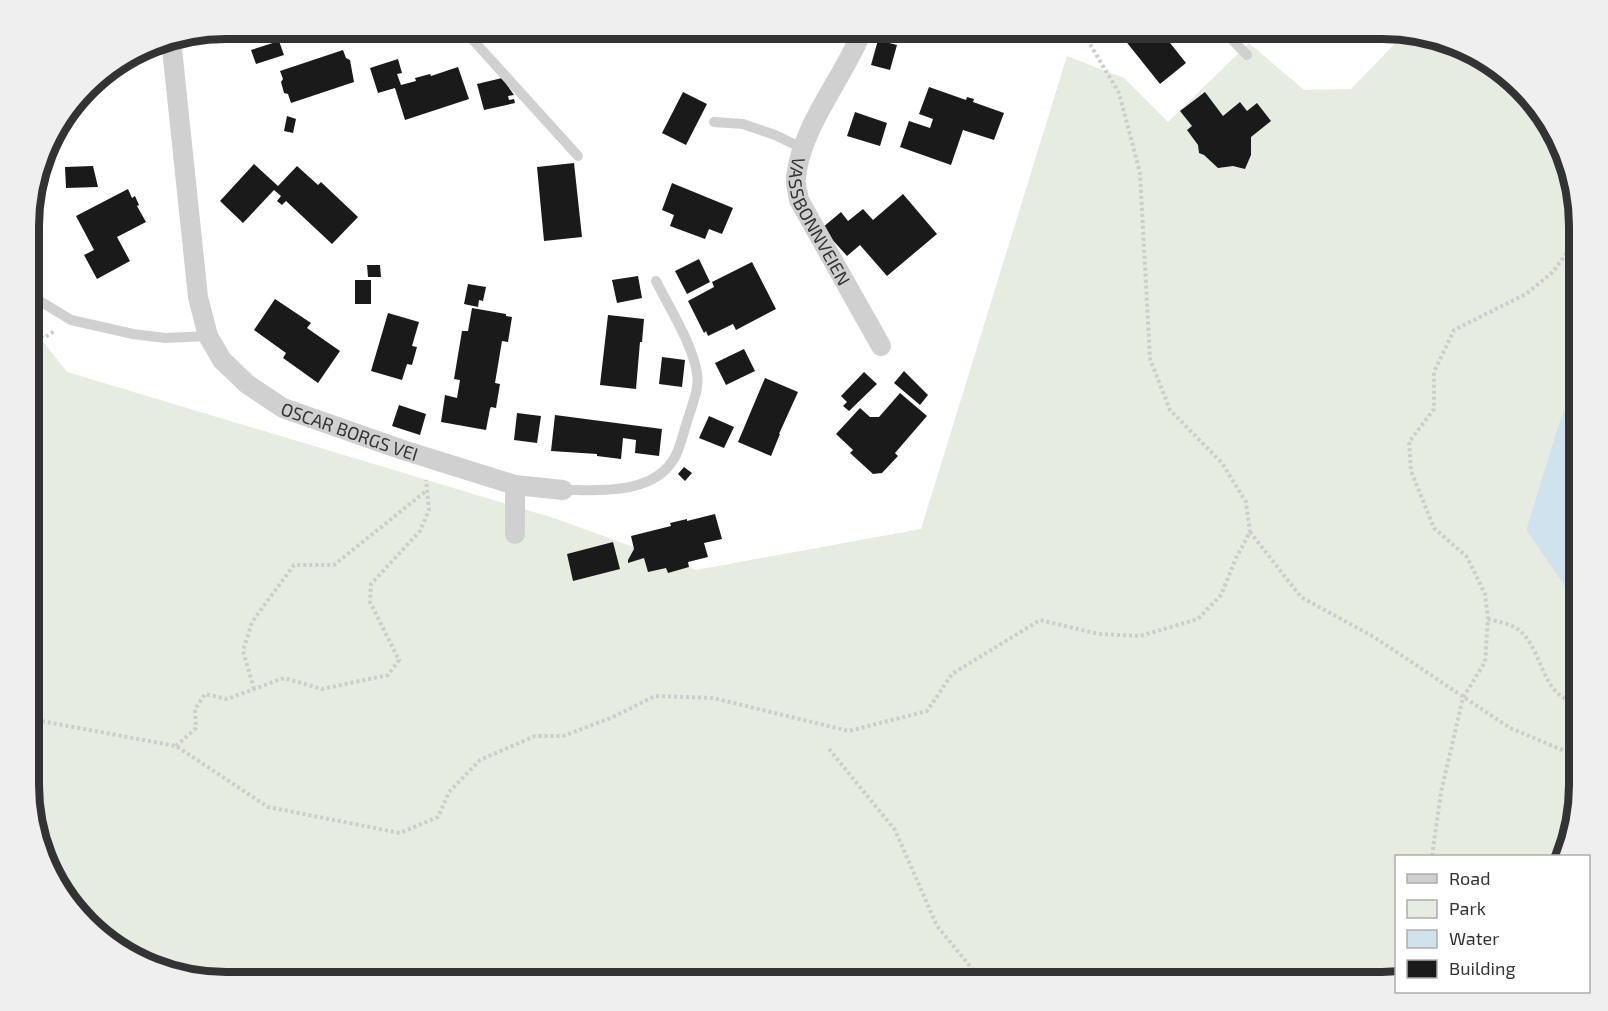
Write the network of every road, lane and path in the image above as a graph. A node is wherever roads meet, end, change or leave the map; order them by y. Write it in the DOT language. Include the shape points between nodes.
graph roads {
  1 [pos="473,39"];
  2 [pos="858,39"];
  3 [pos="1087,39"];
  4 [pos="1232,39"];
  5 [pos="172,47"];
  6 [pos="1247,55"];
  7 [pos="714,122"];
  8 [pos="802,148"];
  9 [pos="578,156"];
  10 [pos="1569,250"];
  11 [pos="656,281"];
  12 [pos="39,300"];
  13 [pos="208,336"];
  14 [pos="881,346"];
  15 [pos="423,456"];
  16 [pos="515,484"];
  17 [pos="427,490"];
  18 [pos="563,490"];
  19 [pos="1250,532"];
  20 [pos="515,534"];
  21 [pos="1488,619"];
  22 [pos="254,689"];
  23 [pos="1463,698"];
  24 [pos="1569,701"];
  25 [pos="39,721"];
  26 [pos="176,746"];
  27 [pos="829,749"];
  28 [pos="1569,753"];
  29 [pos="1432,855"];
  30 [pos="975,972"];
  1 -- 9 [label="lane"];
  2 -- 8 [label="street, VASSBONNVEIEN"];
  3 -- 19 [label="path" via="1119,93 1140,173 1150,359 1170,410 1222,463 1246,502"];
  4 -- 6 [label="lane"];
  5 -- 13 [label="street, OSCAR BORGS VEI" via="198,297"];
  7 -- 8 [label="lane" via="743,124"];
  8 -- 14 [label="street, VASSBONNVEIEN" via="796,179 800,200"];
  10 -- 21 [label="path" via="1553,272 1526,294 1454,330 1434,372 1434,409 1409,442 1411,471 1434,528 1467,557 1485,594"];
  11 -- 18 [label="lane" via="693,356 698,375 678,451 667,468 649,481 616,489"];
  12 -- 13 [label="lane" via="71,320 133,334 165,338"];
  13 -- 15 [label="street, OSCAR BORGS VEI" via="222,360 247,384 283,408"];
  15 -- 16 [label="street, OSCAR BORGS VEI"];
  15 -- 17 [label="path"];
  16 -- 18 [label="street, OSCAR BORGS VEI"];
  16 -- 20 [label="street"];
  17 -- 22 [label="path" via="334,566 294,565 252,622 243,651"];
  17 -- 22 [label="path" via="429,510 420,531 371,584 370,602 399,660 388,675 322,689 284,678"];
  19 -- 23 [label="path" via="1301,597 1374,637"];
  19 -- 26 [label="path" via="1221,595 1198,620 1140,636 1099,634 1040,620 952,674 927,711 849,731 713,698 655,696 563,736 536,736 480,760 449,792 438,817 400,833 268,807"];
  21 -- 23 [label="path" via="1485,662"];
  21 -- 24 [label="path" via="1518,629 1533,645 1551,687"];
  22 -- 26 [label="path" via="227,699 205,694 195,709 196,728"];
  23 -- 28 [label="path" via="1510,728"];
  23 -- 29 [label="path" via="1440,792"];
  25 -- 26 [label="path"];
  27 -- 30 [label="path" via="895,830 937,926"];
}
